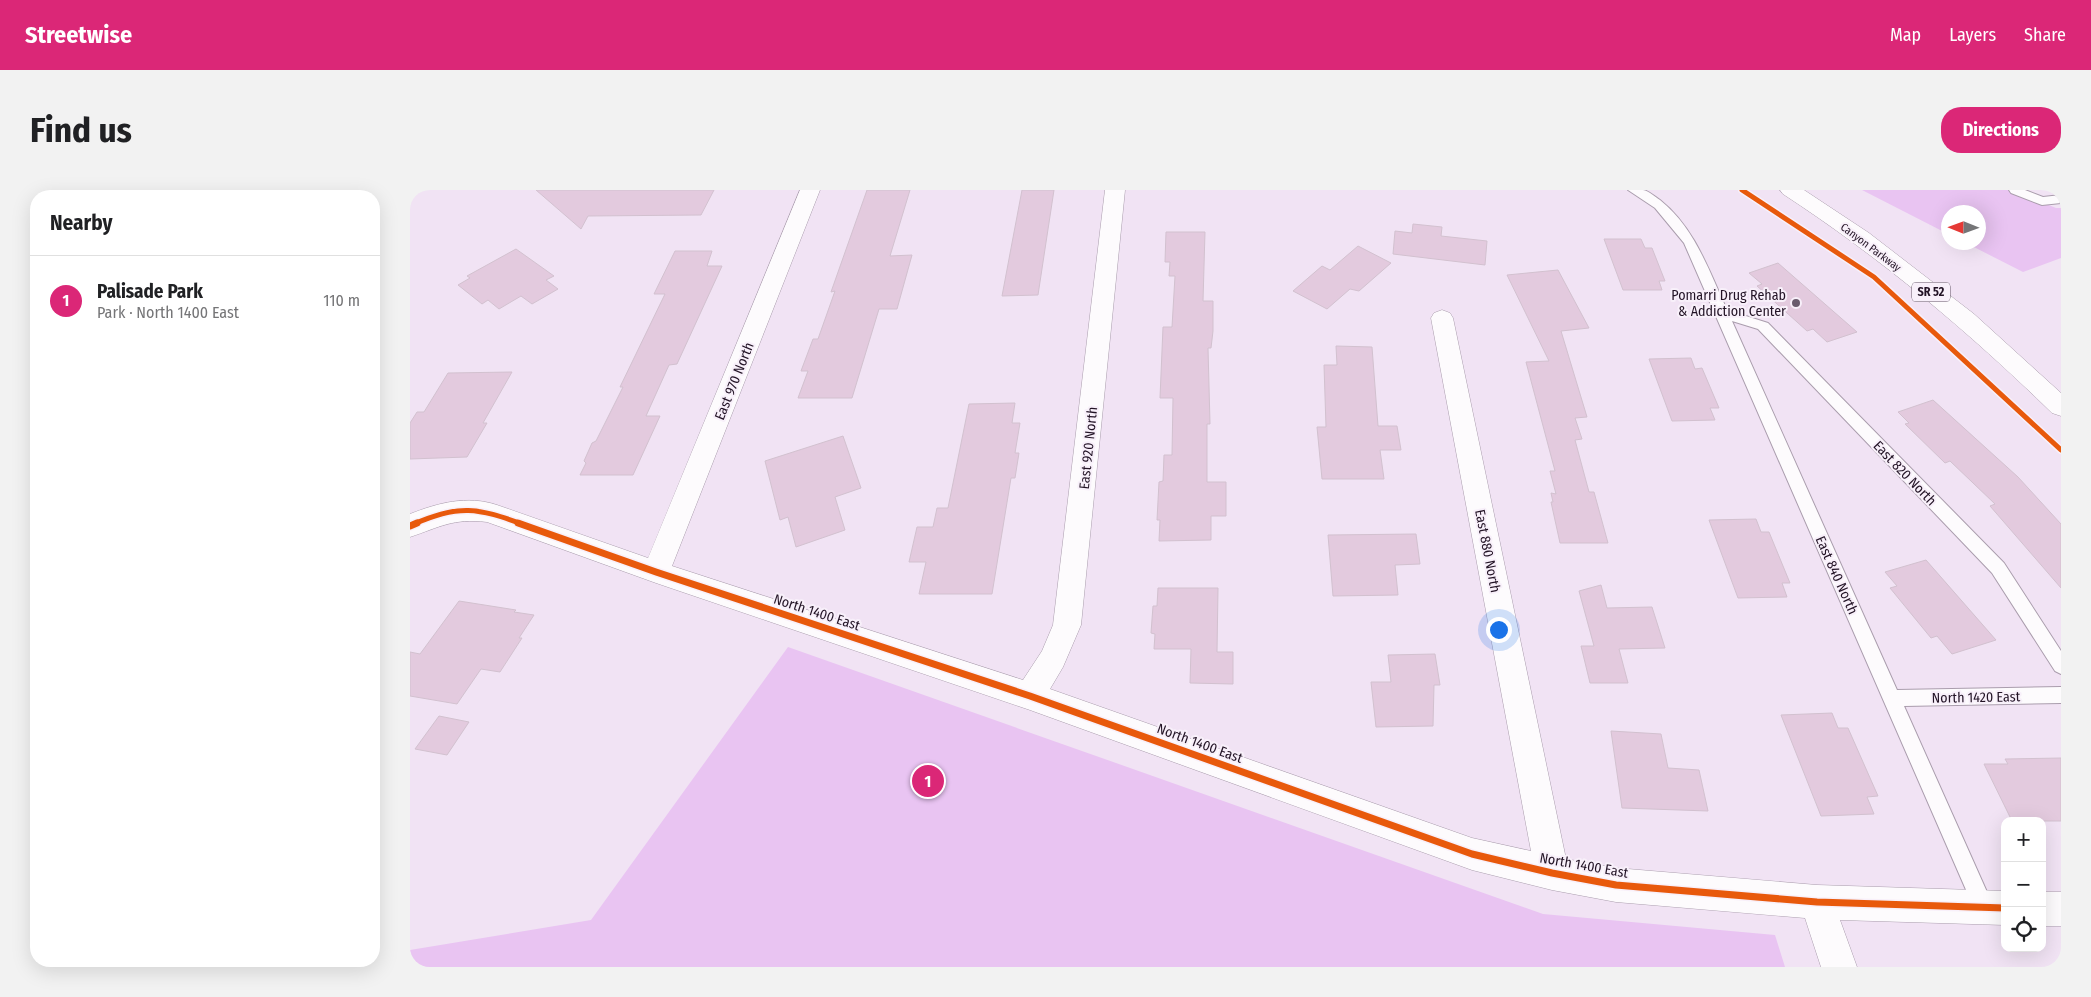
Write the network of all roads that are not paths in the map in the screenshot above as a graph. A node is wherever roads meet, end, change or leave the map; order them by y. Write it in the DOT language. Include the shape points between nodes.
graph roads {
  1 [pos="810,190"];
  2 [pos="1115,190"];
  3 [pos="1634,190"];
  4 [pos="1790,190"];
  5 [pos="2015,190"];
  6 [pos="2061,199"];
  7 [pos="1720,313"];
  8 [pos="1442,318"];
  9 [pos="2061,407"];
  10 [pos="410,526"];
  11 [pos="656,572"];
  12 [pos="2061,666"];
  13 [pos="2061,695"];
  14 [pos="1030,696"];
  15 [pos="1892,698"];
  16 [pos="1552,873"];
  17 [pos="1817,902"];
  18 [pos="1994,908"];
  19 [pos="2046,909"];
  20 [pos="2061,909"];
  21 [pos="1838,967"];
  1 -- 11 [label="main road, East 970 North"];
  2 -- 14 [label="main road, East 920 North" via="1067,625 1053,658"];
  3 -- 7 [label="lane, East 840 North" via="1653,199 1673,218 1690,242"];
  4 -- 9 [label="main road, Canyon Parkway / SR 52" via="1864,240 1944,303"];
  5 -- 6 [label="lane" via="2042,201"];
  7 -- 12 [label="lane, East 820 North" via="1763,326 1998,568"];
  7 -- 15 [label="lane, East 840 North"];
  8 -- 16 [label="main road, East 880 North"];
  10 -- 11 [label="main road, North 1400 East" via="451,511 471,509 488,512"];
  11 -- 14 [label="main road, North 1400 East"];
  13 -- 15 [label="lane, North 1420 East"];
  14 -- 16 [label="main road, North 1400 East" via="1472,854"];
  15 -- 18 [label="lane, East 840 North"];
  16 -- 17 [label="main road, North 1400 East" via="1616,885"];
  17 -- 18 [label="main road, North 1400 East"];
  17 -- 21 [label="main road"];
  19 -- 20 [label="main road"];
}
